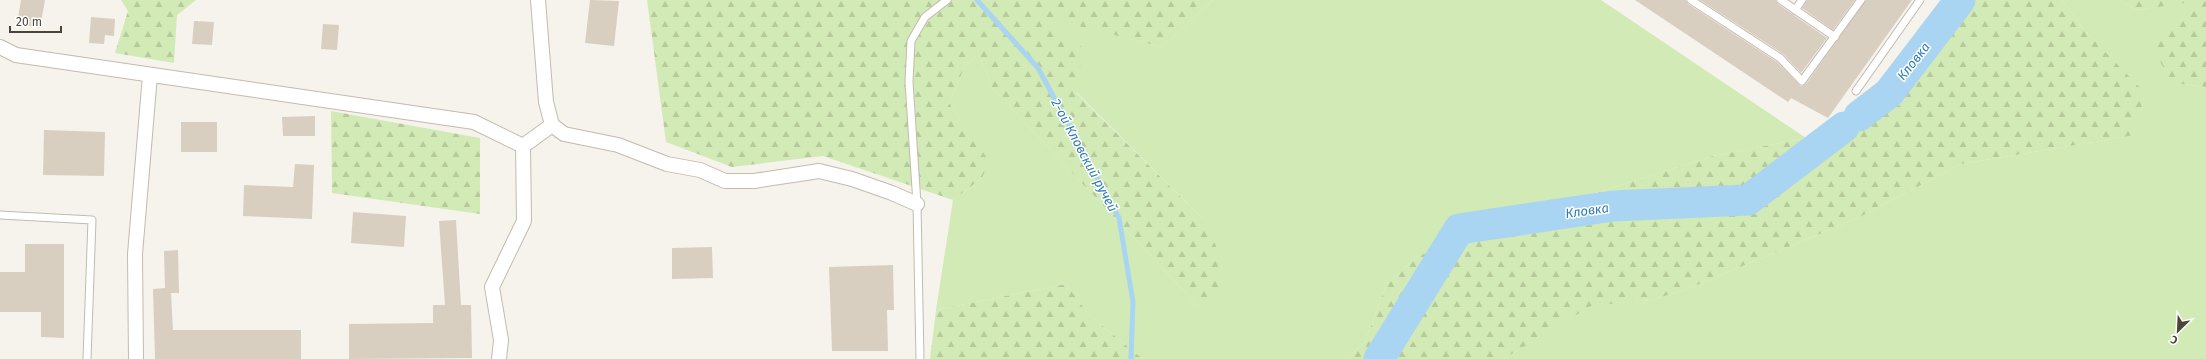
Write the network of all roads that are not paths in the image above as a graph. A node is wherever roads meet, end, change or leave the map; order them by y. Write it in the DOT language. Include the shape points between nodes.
graph roads {
  1 [pos="538,0"];
  2 [pos="947,0"];
  3 [pos="1691,0"];
  4 [pos="1781,0"];
  5 [pos="1802,0"];
  6 [pos="1861,0"];
  7 [pos="1920,0"];
  8 [pos="1795,10"];
  9 [pos="1835,37"];
  10 [pos="0,47"];
  11 [pos="150,75"];
  12 [pos="1856,91"];
  13 [pos="552,125"];
  14 [pos="523,146"];
  15 [pos="917,204"];
  16 [pos="0,215"];
  17 [pos="87,359"];
  18 [pos="136,359"];
  19 [pos="499,359"];
  20 [pos="920,359"];
  1 -- 13 [label="street" via="546,102"];
  2 -- 15 [label="lane" via="925,17 911,41 909,82"];
  3 -- 9 [label="lane" via="1780,58 1802,81"];
  4 -- 8 [label="lane"];
  5 -- 8 [label="lane"];
  6 -- 9 [label="lane"];
  7 -- 12 [label="lane"];
  8 -- 9 [label="lane"];
  10 -- 11 [label="street" via="16,55"];
  11 -- 14 [label="street" via="474,122"];
  11 -- 18 [label="street" via="135,254"];
  13 -- 14 [label="street"];
  13 -- 15 [label="street" via="564,134 618,145 667,164 700,170 725,181 754,181 819,171 858,181"];
  14 -- 19 [label="street" via="524,221 492,287 501,340"];
  15 -- 20 [label="lane"];
  16 -- 17 [label="lane" via="92,220"];
}
